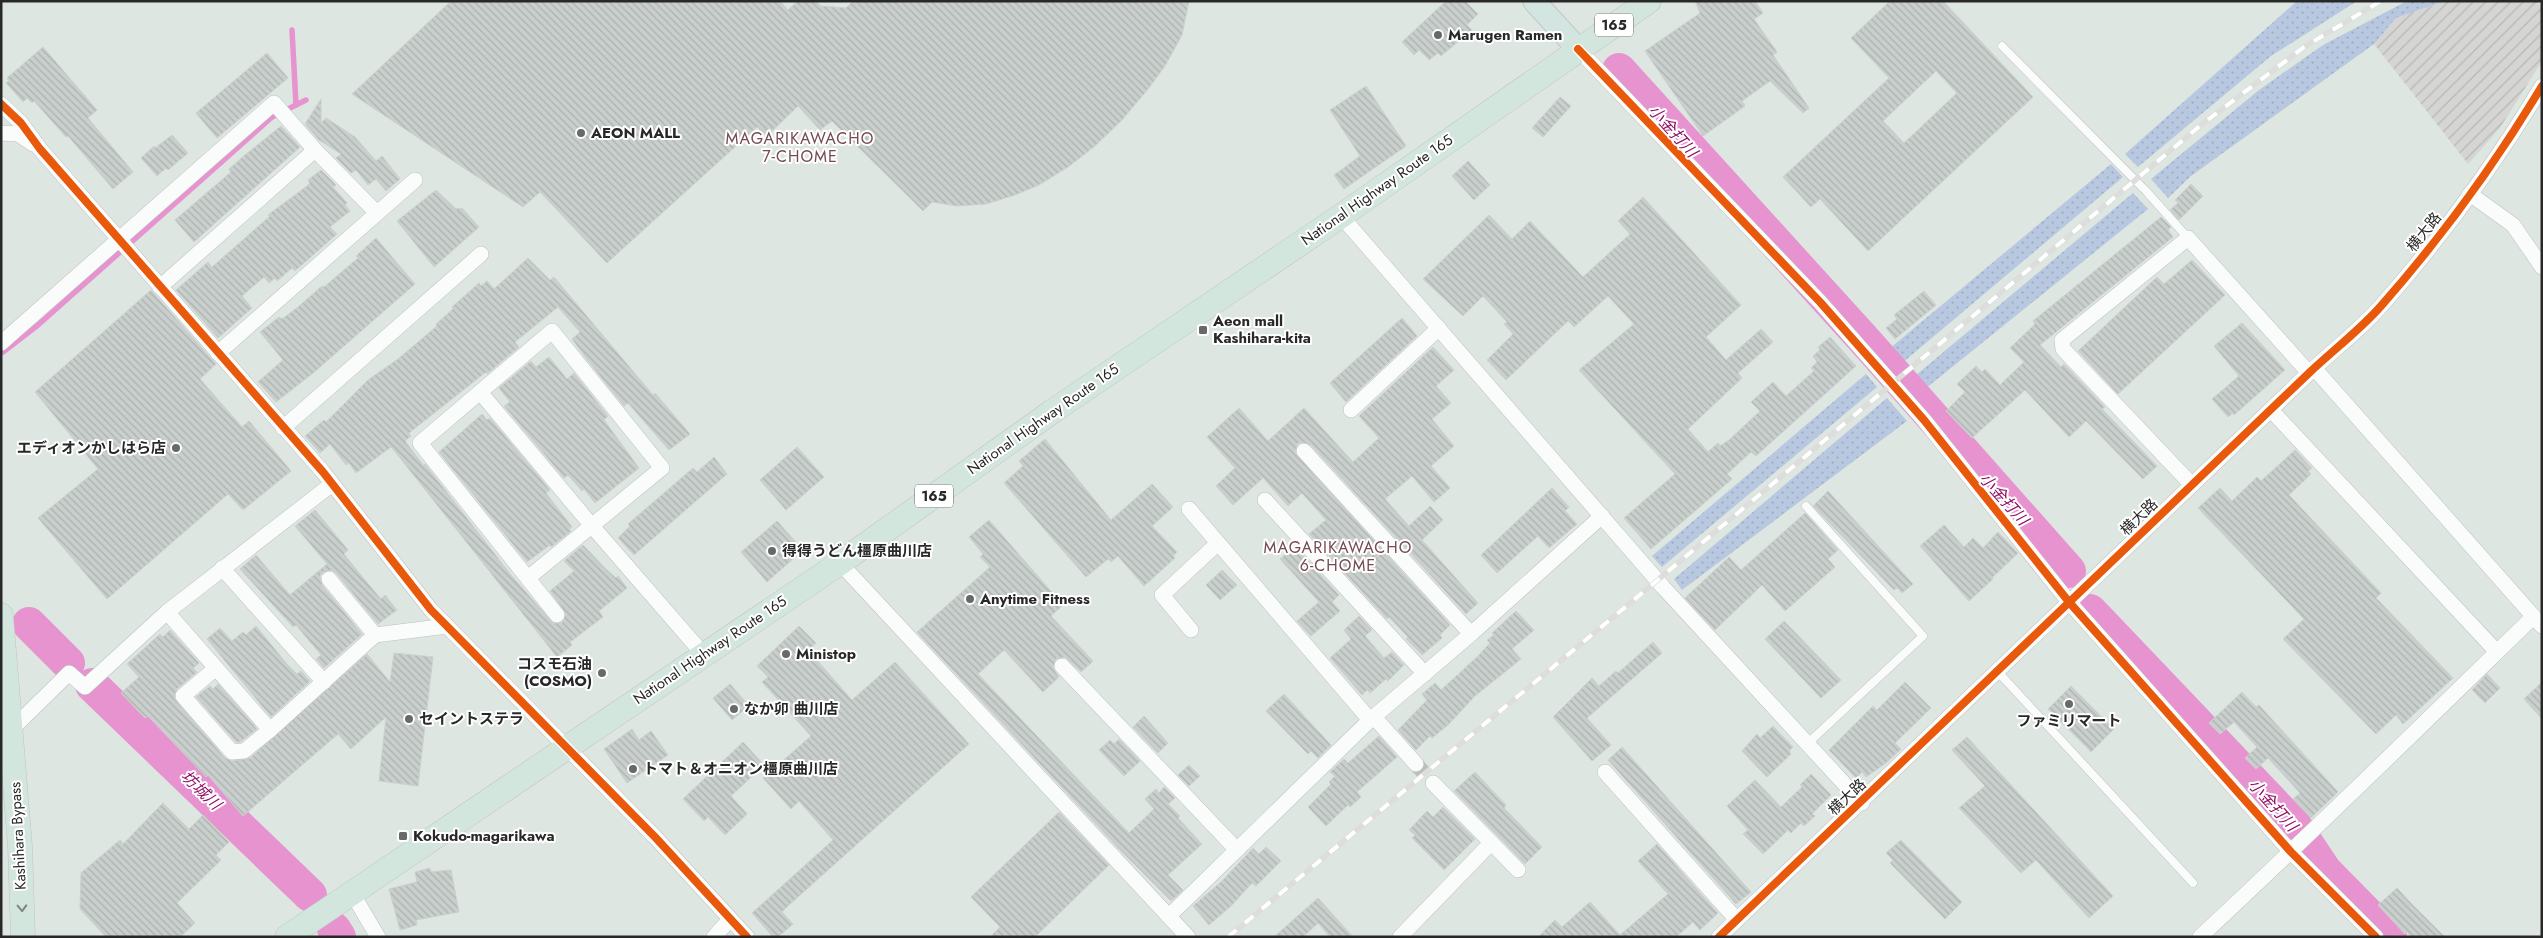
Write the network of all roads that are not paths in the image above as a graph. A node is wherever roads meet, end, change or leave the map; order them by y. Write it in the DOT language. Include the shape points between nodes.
graph roads {
  1 [pos="1534,1"];
  2 [pos="1649,1"];
  3 [pos="2002,46"];
  4 [pos="1578,49"];
  5 [pos="2542,86"];
  6 [pos="1,104"];
  7 [pos="1,133"];
  8 [pos="40,150"];
  9 [pos="315,150"];
  10 [pos="415,180"];
  11 [pos="2470,194"];
  12 [pos="378,213"];
  13 [pos="1341,216"];
  14 [pos="118,238"];
  15 [pos="2188,238"];
  16 [pos="481,254"];
  17 [pos="2542,267"];
  18 [pos="160,287"];
  19 [pos="1439,328"];
  20 [pos="1,343"];
  21 [pos="218,353"];
  22 [pos="2311,370"];
  23 [pos="480,392"];
  24 [pos="1351,410"];
  25 [pos="2271,410"];
  26 [pos="284,428"];
  27 [pos="1304,451"];
  28 [pos="332,484"];
  29 [pos="2192,485"];
  30 [pos="1266,500"];
  31 [pos="1806,506"];
  32 [pos="1188,509"];
  33 [pos="1602,516"];
  34 [pos="592,526"];
  35 [pos="1218,543"];
  36 [pos="840,563"];
  37 [pos="222,568"];
  38 [pos="528,578"];
  39 [pos="328,580"];
  40 [pos="2069,602"];
  41 [pos="167,612"];
  42 [pos="1,615"];
  43 [pos="557,616"];
  44 [pos="2538,621"];
  45 [pos="446,626"];
  46 [pos="1190,630"];
  47 [pos="1471,634"];
  48 [pos="375,635"];
  49 [pos="2496,652"];
  50 [pos="704,654"];
  51 [pos="1062,666"];
  52 [pos="216,668"];
  53 [pos="1998,672"];
  54 [pos="1425,674"];
  55 [pos="324,682"];
  56 [pos="1372,719"];
  57 [pos="12,729"];
  58 [pos="270,730"];
  59 [pos="1807,744"];
  60 [pos="565,747"];
  61 [pos="1416,764"];
  62 [pos="1605,772"];
  63 [pos="1433,783"];
  64 [pos="9,794"];
  65 [pos="1862,803"];
  66 [pos="1491,843"];
  67 [pos="1237,850"];
  68 [pos="2291,852"];
  69 [pos="1518,870"];
  70 [pos="2192,883"];
  71 [pos="352,893"];
  72 [pos="1170,916"];
  73 [pos="730,919"];
  74 [pos="1737,920"];
  75 [pos="23,937"];
  76 [pos="287,937"];
  77 [pos="378,937"];
  78 [pos="714,937"];
  79 [pos="747,937"];
  80 [pos="1188,937"];
  81 [pos="1400,937"];
  82 [pos="1719,937"];
  83 [pos="2200,937"];
  84 [pos="2376,937"];
  1 -- 4 [label="main road"];
  2 -- 4 [label="highway, National Highway Route 165 / 165"];
  3 -- 15 [label="lane" via="2146,191"];
  4 -- 13 [label="highway, National Highway Route 165 / 165"];
  4 -- 40 [label="street" via="1820,302 1924,420"];
  5 -- 11 [label="street, 横大路" via="2516,130"];
  6 -- 8 [label="street"];
  7 -- 8 [label="street" via="18,134"];
  8 -- 14 [label="street"];
  9 -- 12 [label="street"];
  9 -- 14 [label="street" via="274,103"];
  9 -- 18 [label="street"];
  10 -- 12 [label="street"];
  11 -- 17 [label="street" via="2513,225"];
  11 -- 22 [label="street, 横大路" via="2380,308"];
  12 -- 21 [label="street"];
  13 -- 19 [label="street"];
  13 -- 36 [label="highway, National Highway Route 165 / 165" via="1053,411"];
  14 -- 18 [label="street"];
  14 -- 20 [label="street"];
  15 -- 22 [label="street"];
  15 -- 29 [label="street" via="2062,340 2062,349"];
  16 -- 26 [label="street"];
  18 -- 21 [label="street"];
  19 -- 24 [label="street"];
  19 -- 33 [label="street"];
  21 -- 26 [label="street"];
  22 -- 25 [label="street, 横大路"];
  22 -- 44 [label="street"];
  23 -- 34 [label="street"];
  23 -- 34 [label="street" via="552,331 662,468"];
  23 -- 38 [label="street" via="420,443"];
  25 -- 29 [label="street, 横大路"];
  25 -- 49 [label="street"];
  26 -- 28 [label="street"];
  27 -- 47 [label="street"];
  28 -- 37 [label="street"];
  28 -- 45 [label="street"];
  29 -- 40 [label="street, 横大路"];
  30 -- 54 [label="street"];
  31 -- 59 [label="lane" via="1923,636"];
  32 -- 35 [label="street"];
  33 -- 47 [label="street"];
  33 -- 59 [label="street"];
  34 -- 38 [label="street"];
  34 -- 50 [label="street"];
  35 -- 46 [label="street" via="1162,595"];
  35 -- 56 [label="street"];
  36 -- 50 [label="highway, National Highway Route 165 / 165"];
  36 -- 72 [label="street"];
  37 -- 41 [label="street"];
  37 -- 55 [label="street"];
  38 -- 43 [label="street"];
  39 -- 48 [label="street"];
  40 -- 53 [label="street, 横大路"];
  40 -- 68 [label="street"];
  41 -- 52 [label="street"];
  41 -- 57 [label="street" via="85,687 69,673"];
  42 -- 57 [label="highway, Kashihara Bypass"];
  44 -- 49 [label="street"];
  45 -- 48 [label="street"];
  45 -- 60 [label="street"];
  47 -- 54 [label="street"];
  48 -- 55 [label="street"];
  49 -- 68 [label="street"];
  50 -- 60 [label="highway, National Highway Route 165 / 165"];
  51 -- 67 [label="street"];
  52 -- 58 [label="street"];
  52 -- 58 [label="street" via="183,696 232,752 244,752"];
  53 -- 65 [label="street, 横大路"];
  53 -- 70 [label="lane"];
  54 -- 56 [label="street"];
  55 -- 58 [label="street"];
  56 -- 61 [label="street"];
  56 -- 67 [label="street"];
  57 -- 64 [label="highway, Kashihara Bypass"];
  59 -- 65 [label="street"];
  60 -- 71 [label="highway, National Highway Route 165 / 165"];
  60 -- 73 [label="street" via="655,837"];
  62 -- 74 [label="street"];
  63 -- 66 [label="street"];
  64 -- 75 [label="highway, Kashihara Bypass, one-way"];
  65 -- 74 [label="street, 横大路"];
  66 -- 69 [label="street"];
  66 -- 81 [label="street"];
  67 -- 72 [label="street"];
  68 -- 83 [label="street"];
  68 -- 84 [label="street"];
  71 -- 76 [label="highway, National Highway Route 165 / 165"];
  71 -- 77 [label="street" via="378,932"];
  72 -- 80 [label="street"];
  73 -- 78 [label="street"];
  73 -- 79 [label="street"];
  74 -- 82 [label="street, 横大路"];
}
